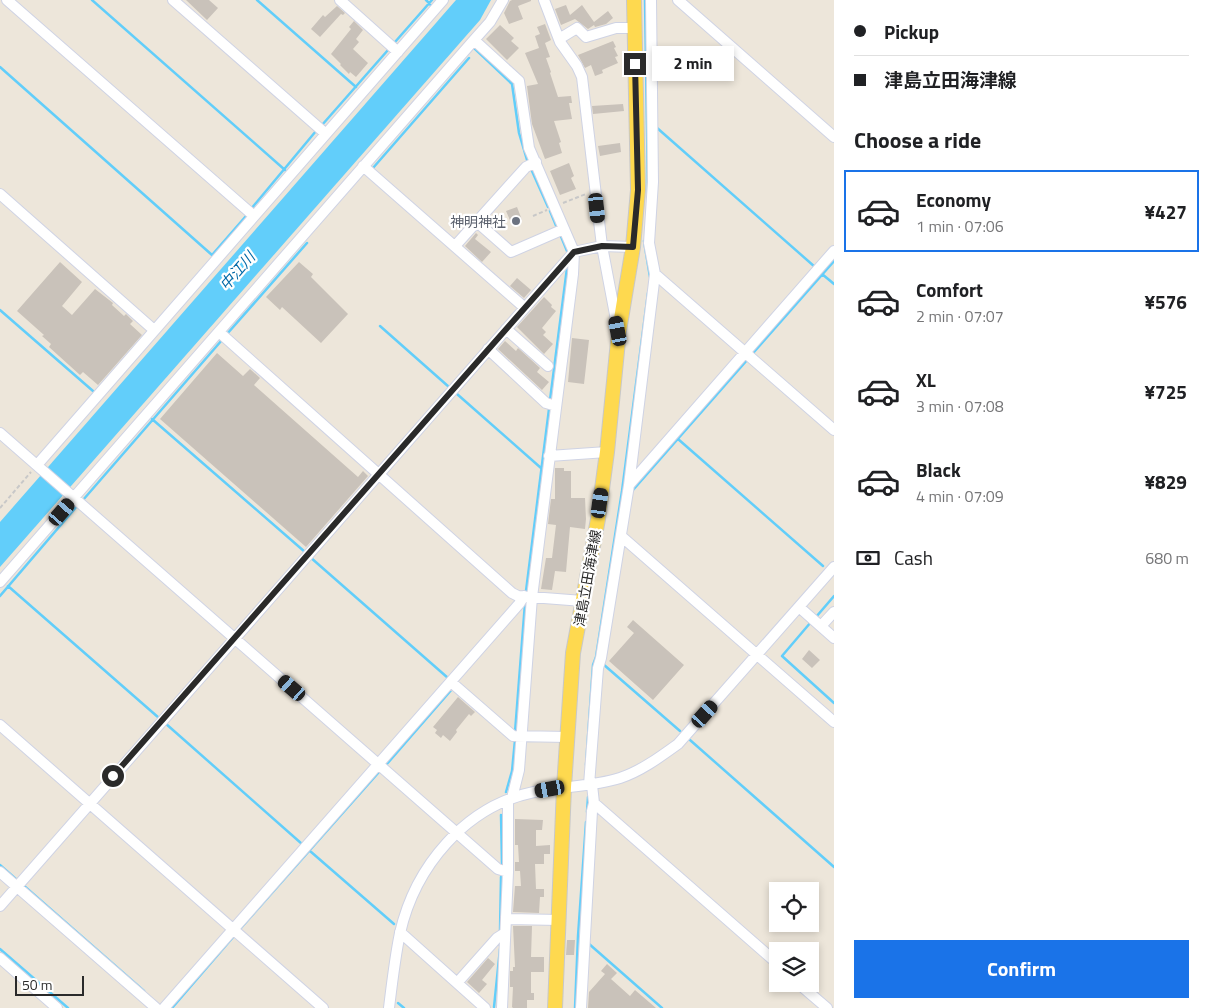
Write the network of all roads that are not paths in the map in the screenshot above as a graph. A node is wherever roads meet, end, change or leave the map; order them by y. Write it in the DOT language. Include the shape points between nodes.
graph roads {
  1 [pos="7,0"];
  2 [pos="174,0"];
  3 [pos="340,0"];
  4 [pos="443,0"];
  5 [pos="502,0"];
  6 [pos="544,0"];
  7 [pos="634,0"];
  8 [pos="652,0"];
  9 [pos="678,0"];
  10 [pos="634,28"];
  11 [pos="559,39"];
  12 [pos="474,40"];
  13 [pos="398,52"];
  14 [pos="326,134"];
  15 [pos="834,137"];
  16 [pos="536,162"];
  17 [pos="363,166"];
  18 [pos="0,194"];
  19 [pos="254,216"];
  20 [pos="477,222"];
  21 [pos="564,229"];
  22 [pos="454,246"];
  23 [pos="602,246"];
  24 [pos="633,247"];
  25 [pos="834,251"];
  26 [pos="574,252"];
  27 [pos="655,274"];
  28 [pos="525,308"];
  29 [pos="506,329"];
  30 [pos="154,330"];
  31 [pos="618,331"];
  32 [pos="218,332"];
  33 [pos="488,349"];
  34 [pos="746,352"];
  35 [pos="548,366"];
  36 [pos="556,406"];
  37 [pos="834,430"];
  38 [pos="0,433"];
  39 [pos="607,452"];
  40 [pos="550,456"];
  41 [pos="39,468"];
  42 [pos="378,474"];
  43 [pos="629,485"];
  44 [pos="72,496"];
  45 [pos="621,536"];
  46 [pos="834,567"];
  47 [pos="0,582"];
  48 [pos="528,596"];
  49 [pos="583,602"];
  50 [pos="799,607"];
  51 [pos="834,612"];
  52 [pos="821,626"];
  53 [pos="234,638"];
  54 [pos="834,638"];
  55 [pos="757,655"];
  56 [pos="451,682"];
  57 [pos="834,722"];
  58 [pos="0,725"];
  59 [pos="522,737"];
  60 [pos="568,737"];
  61 [pos="379,764"];
  62 [pos="590,785"];
  63 [pos="564,787"];
  64 [pos="510,799"];
  65 [pos="594,803"];
  66 [pos="89,804"];
  67 [pos="457,832"];
  68 [pos="0,872"];
  69 [pos="508,872"];
  70 [pos="17,886"];
  71 [pos="0,906"];
  72 [pos="506,919"];
  73 [pos="559,920"];
  74 [pos="233,929"];
  75 [pos="400,932"];
  76 [pos="506,933"];
  77 [pos="769,956"];
  78 [pos="0,958"];
  79 [pos="457,983"];
  80 [pos="808,992"];
  81 [pos="57,1008"];
  82 [pos="156,1008"];
  83 [pos="164,1008"];
  84 [pos="323,1008"];
  85 [pos="389,1008"];
  86 [pos="485,1008"];
  87 [pos="502,1008"];
  88 [pos="555,1008"];
  89 [pos="581,1008"];
  90 [pos="827,1008"];
  1 -- 19 [label="street"];
  2 -- 14 [label="street"];
  3 -- 13 [label="street"];
  4 -- 13 [label="street"];
  5 -- 12 [label="street" via="490,22"];
  6 -- 11 [label="street"];
  7 -- 10 [label="main road, 津島立田海津線"];
  8 -- 27 [label="street" via="653,182 649,243"];
  9 -- 15 [label="street"];
  10 -- 11 [label="street" via="616,28 586,37 577,28"];
  10 -- 24 [label="main road, 津島立田海津線" via="638,190"];
  11 -- 23 [label="street" via="582,77"];
  12 -- 16 [label="street" via="519,81 529,148"];
  12 -- 17 [label="street"];
  13 -- 14 [label="street"];
  14 -- 19 [label="street"];
  16 -- 20 [label="street" via="526,167"];
  16 -- 21 [label="street"];
  17 -- 22 [label="street"];
  17 -- 32 [label="street"];
  18 -- 30 [label="street"];
  19 -- 30 [label="street"];
  20 -- 21 [label="street" via="511,252"];
  20 -- 22 [label="street"];
  21 -- 26 [label="street"];
  22 -- 28 [label="street"];
  23 -- 24 [label="street"];
  23 -- 26 [label="street"];
  23 -- 31 [label="street"];
  24 -- 31 [label="main road, 津島立田海津線"];
  25 -- 34 [label="street"];
  26 -- 28 [label="street"];
  26 -- 36 [label="street"];
  27 -- 34 [label="street"];
  27 -- 43 [label="street"];
  28 -- 29 [label="street"];
  29 -- 33 [label="street"];
  29 -- 35 [label="street"];
  30 -- 41 [label="street"];
  31 -- 39 [label="main road, 津島立田海津線"];
  32 -- 42 [label="street"];
  32 -- 44 [label="street"];
  33 -- 36 [label="street" via="546,403"];
  33 -- 42 [label="street"];
  34 -- 37 [label="street"];
  34 -- 43 [label="street"];
  36 -- 40 [label="street"];
  38 -- 41 [label="street"];
  39 -- 40 [label="street"];
  39 -- 49 [label="main road, 津島立田海津線"];
  40 -- 48 [label="street"];
  41 -- 44 [label="street"];
  42 -- 48 [label="street" via="512,593"];
  42 -- 53 [label="street"];
  43 -- 45 [label="street"];
  44 -- 47 [label="street"];
  44 -- 53 [label="street"];
  45 -- 55 [label="street"];
  45 -- 62 [label="street" via="598,668"];
  46 -- 50 [label="street"];
  48 -- 49 [label="street"];
  48 -- 56 [label="street"];
  48 -- 59 [label="street"];
  49 -- 60 [label="main road, 津島立田海津線" via="573,652"];
  50 -- 52 [label="street"];
  50 -- 55 [label="street"];
  51 -- 52 [label="street"];
  52 -- 54 [label="street"];
  53 -- 61 [label="street"];
  53 -- 66 [label="street"];
  55 -- 57 [label="street"];
  55 -- 62 [label="street" via="678,744 652,763 621,778"];
  56 -- 59 [label="street" via="512,736"];
  56 -- 61 [label="street"];
  58 -- 66 [label="street"];
  59 -- 60 [label="street"];
  59 -- 64 [label="street" via="519,770"];
  60 -- 63 [label="main road, 津島立田海津線"];
  61 -- 67 [label="street"];
  61 -- 74 [label="street"];
  62 -- 63 [label="street"];
  62 -- 65 [label="street"];
  63 -- 64 [label="street"];
  63 -- 73 [label="main road, 津島立田海津線"];
  64 -- 67 [label="street"];
  64 -- 69 [label="street"];
  65 -- 77 [label="street"];
  65 -- 89 [label="street"];
  66 -- 70 [label="street"];
  66 -- 74 [label="street"];
  67 -- 69 [label="street" via="498,869"];
  67 -- 75 [label="street" via="436,854 418,884"];
  68 -- 70 [label="street"];
  69 -- 72 [label="street"];
  70 -- 71 [label="street"];
  70 -- 82 [label="street"];
  72 -- 73 [label="street"];
  72 -- 76 [label="street"];
  73 -- 88 [label="main road, 津島立田海津線"];
  74 -- 83 [label="street"];
  74 -- 84 [label="street"];
  75 -- 79 [label="street"];
  75 -- 85 [label="street"];
  76 -- 79 [label="street" via="497,938"];
  76 -- 87 [label="street"];
  78 -- 81 [label="street"];
  79 -- 86 [label="street"];
  80 -- 90 [label="street"];
}
